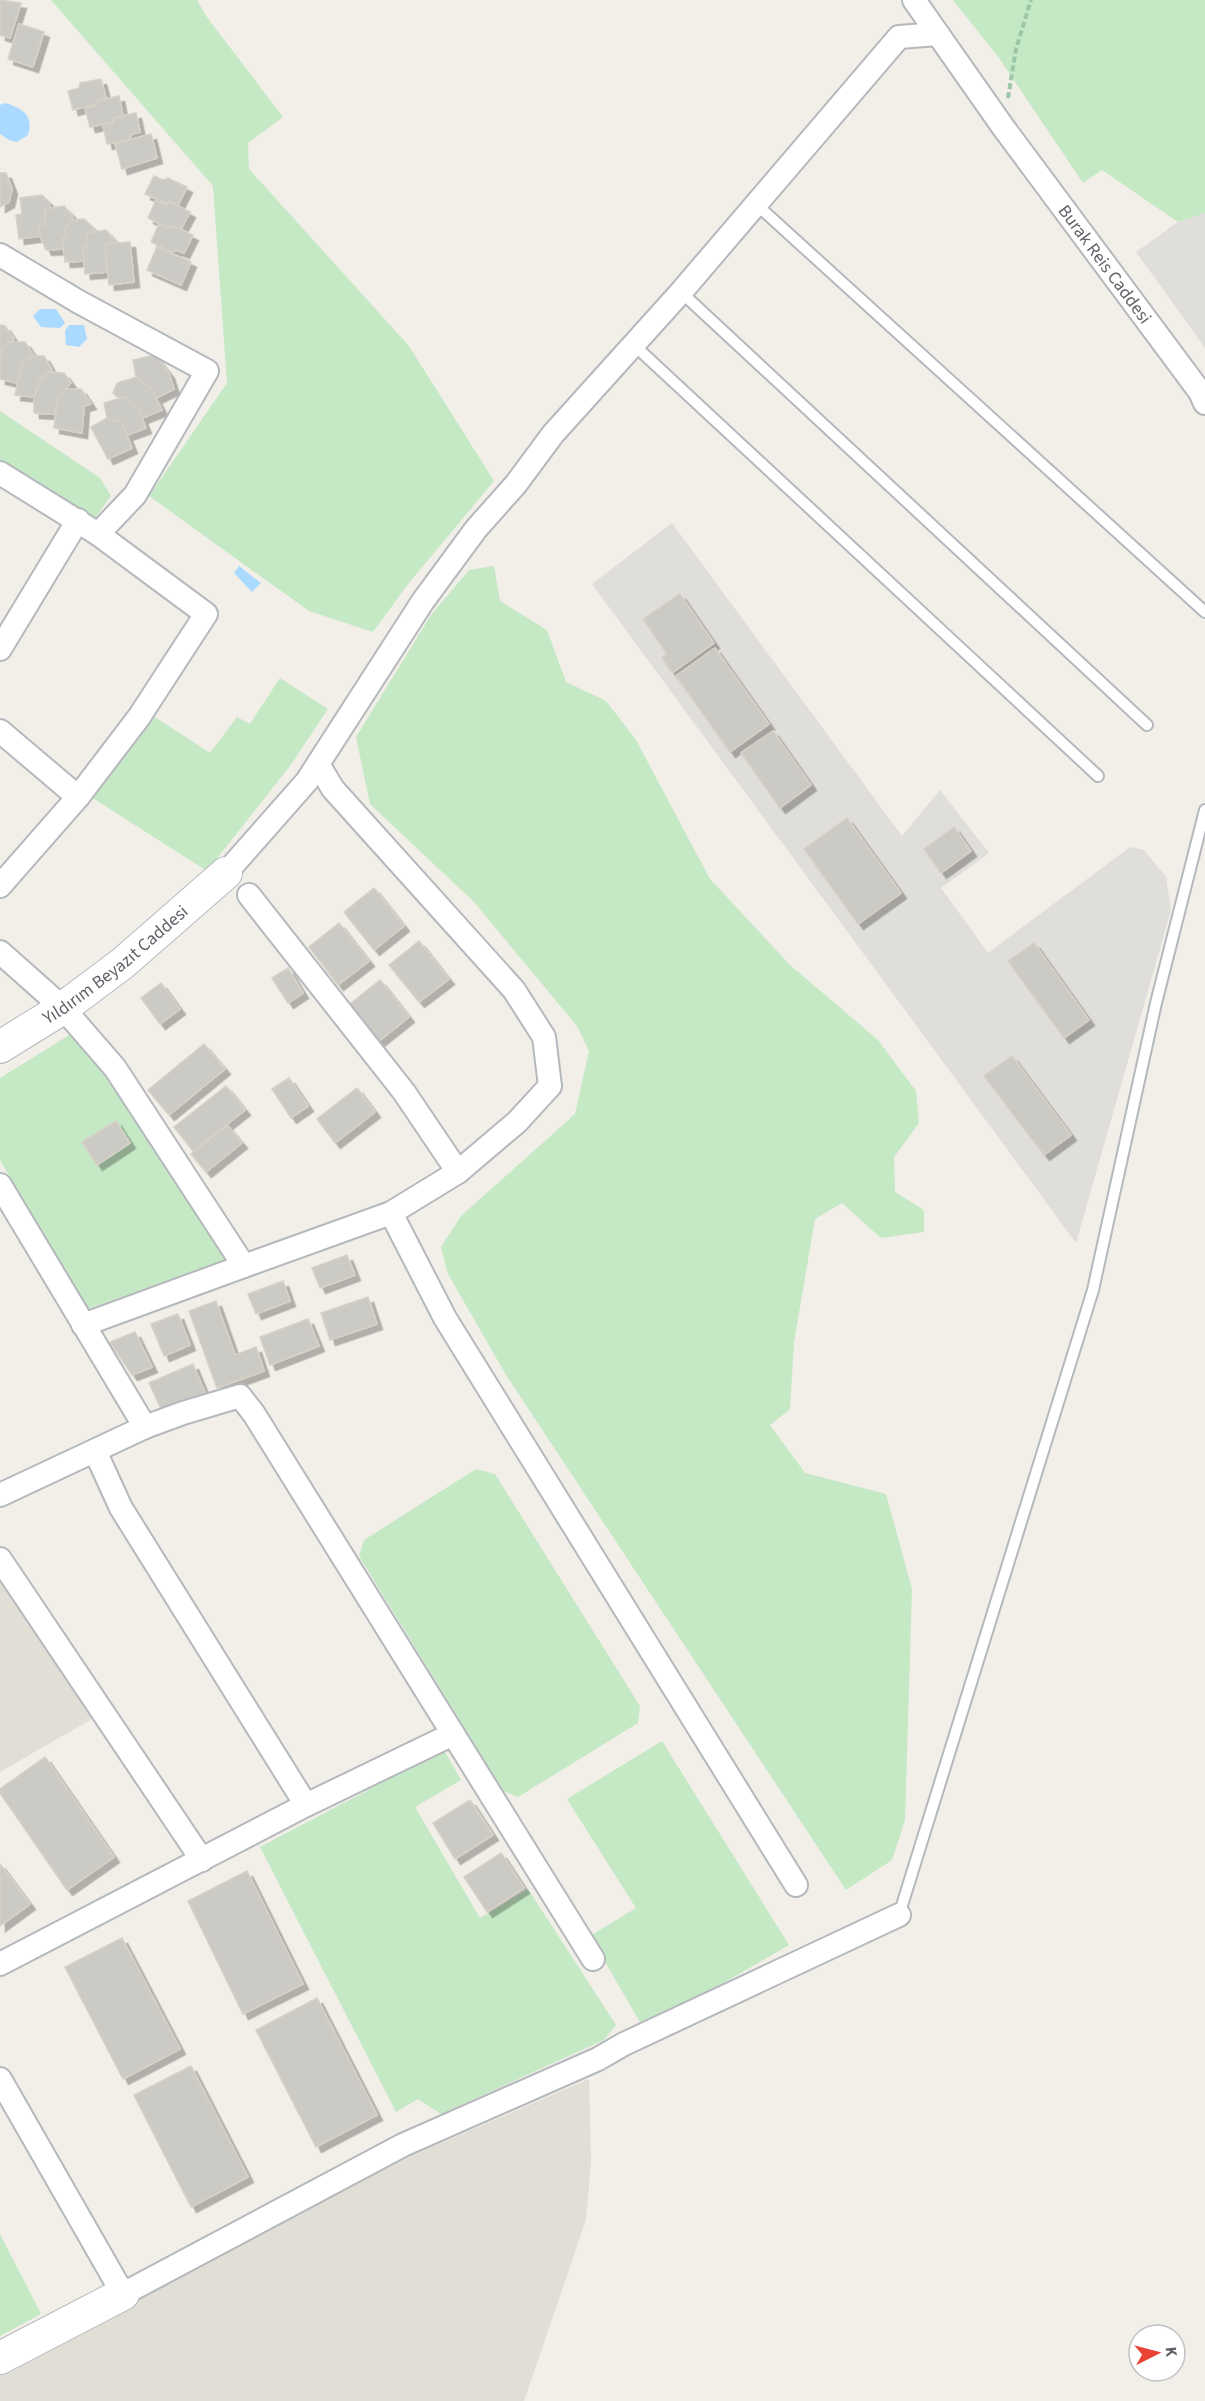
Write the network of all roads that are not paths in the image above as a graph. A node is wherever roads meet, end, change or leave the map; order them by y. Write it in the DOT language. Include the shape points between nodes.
graph roads {
  1 [pos="914,0"];
  2 [pos="938,34"];
  3 [pos="757,205"];
  4 [pos="0,255"];
  5 [pos="681,292"];
  6 [pos="634,345"];
  7 [pos="1205,403"];
  8 [pos="0,472"];
  9 [pos="78,520"];
  10 [pos="98,534"];
  11 [pos="1205,612"];
  12 [pos="0,649"];
  13 [pos="1147,724"];
  14 [pos="0,731"];
  15 [pos="318,764"];
  16 [pos="1098,776"];
  17 [pos="78,797"];
  18 [pos="1205,810"];
  19 [pos="226,873"];
  20 [pos="0,886"];
  21 [pos="249,895"];
  22 [pos="0,952"];
  23 [pos="63,1008"];
  24 [pos="0,1047"];
  25 [pos="458,1172"];
  26 [pos="0,1185"];
  27 [pos="391,1213"];
  28 [pos="244,1266"];
  29 [pos="83,1325"];
  30 [pos="145,1427"];
  31 [pos="95,1451"];
  32 [pos="0,1495"];
  33 [pos="0,1559"];
  34 [pos="453,1734"];
  35 [pos="306,1805"];
  36 [pos="202,1860"];
  37 [pos="796,1885"];
  38 [pos="899,1915"];
  39 [pos="593,1959"];
  40 [pos="0,1964"];
  41 [pos="0,2079"];
  42 [pos="123,2294"];
  43 [pos="0,2358"];
  1 -- 2 [label="street, Burak Reis Caddesi"];
  2 -- 3 [label="street" via="899,37"];
  2 -- 7 [label="street, Burak Reis Caddesi"];
  3 -- 5 [label="street"];
  3 -- 11 [label="lane"];
  4 -- 10 [label="street" via="207,371 135,495"];
  5 -- 6 [label="street"];
  5 -- 13 [label="lane"];
  6 -- 15 [label="street" via="553,434 476,530 423,602"];
  6 -- 16 [label="lane"];
  8 -- 9 [label="street"];
  9 -- 10 [label="street"];
  9 -- 12 [label="street"];
  10 -- 17 [label="street" via="206,614 139,717"];
  14 -- 17 [label="street"];
  15 -- 19 [label="street"];
  15 -- 25 [label="street" via="333,789 514,990 544,1037 550,1086 517,1122"];
  17 -- 20 [label="street"];
  18 -- 38 [label="lane" via="1156,1003 1093,1290"];
  19 -- 23 [label="street, Yıldırım Beyazıt Caddesi" via="123,963"];
  21 -- 25 [label="street" via="404,1092"];
  22 -- 23 [label="street"];
  23 -- 24 [label="street, Yıldırım Beyazıt Caddesi"];
  23 -- 28 [label="street" via="115,1068"];
  25 -- 27 [label="street"];
  26 -- 29 [label="street"];
  27 -- 28 [label="street"];
  27 -- 37 [label="street" via="445,1318"];
  28 -- 29 [label="street"];
  29 -- 30 [label="street"];
  30 -- 31 [label="street"];
  30 -- 34 [label="street" via="240,1396 255,1414"];
  31 -- 32 [label="street"];
  31 -- 35 [label="street" via="121,1508"];
  33 -- 36 [label="street"];
  34 -- 35 [label="street"];
  34 -- 39 [label="street"];
  35 -- 36 [label="street"];
  36 -- 40 [label="street"];
  38 -- 42 [label="street" via="598,2059 403,2145"];
  41 -- 42 [label="street"];
  42 -- 43 [label="street"];
}
